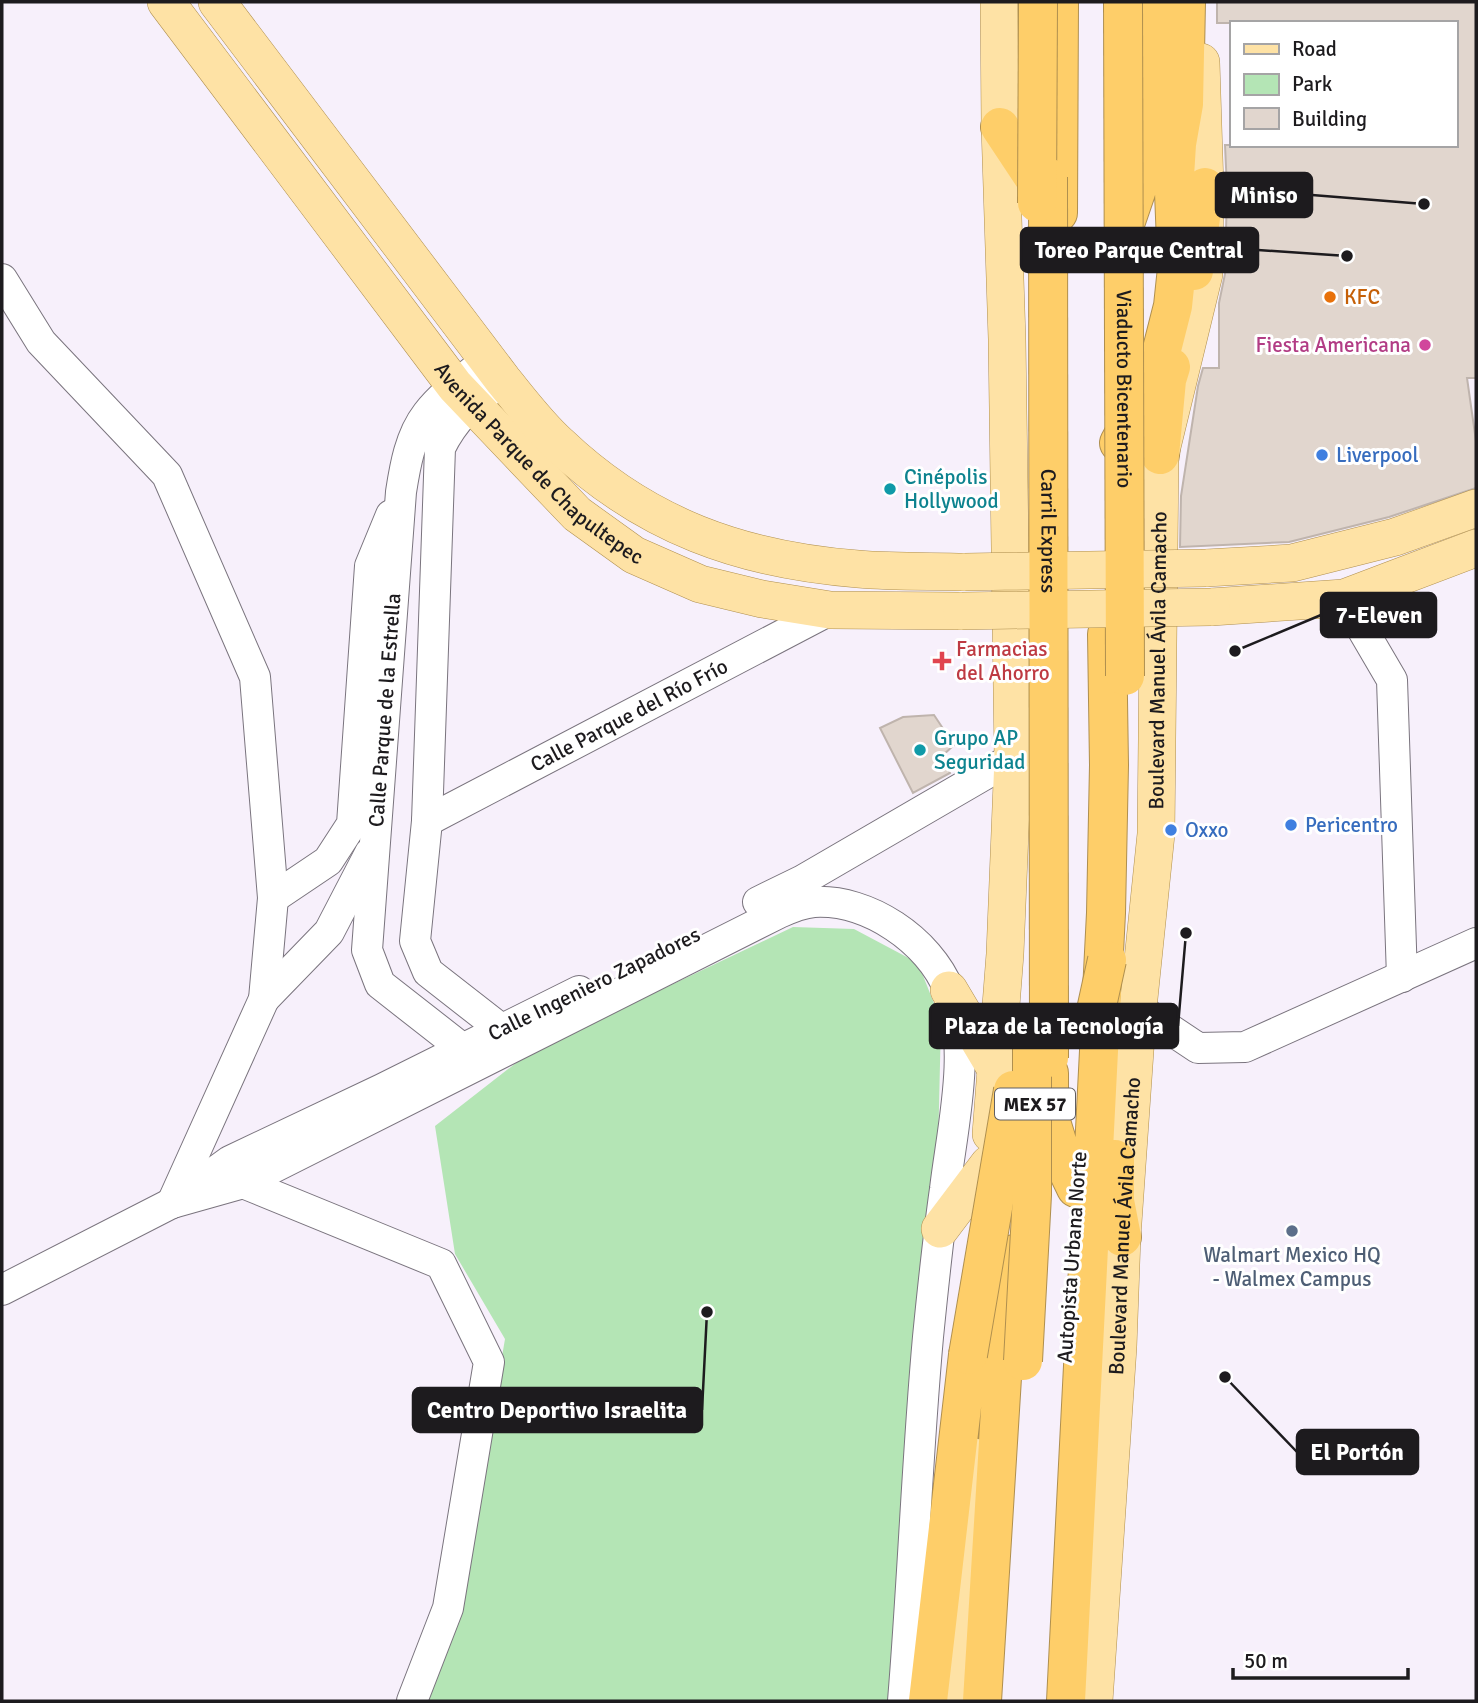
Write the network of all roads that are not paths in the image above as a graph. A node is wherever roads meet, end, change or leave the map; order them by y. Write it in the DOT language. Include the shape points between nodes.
graph roads {
  1 [pos="166,2"];
  2 [pos="217,2"];
  3 [pos="999,2"];
  4 [pos="1038,2"];
  5 [pos="1048,2"];
  6 [pos="1059,2"];
  7 [pos="1104,2"];
  8 [pos="1123,2"];
  9 [pos="1178,4"];
  10 [pos="1000,127"];
  11 [pos="1205,187"];
  12 [pos="1058,215"];
  13 [pos="1194,273"];
  14 [pos="2,278"];
  15 [pos="1106,280"];
  16 [pos="496,370"];
  17 [pos="463,396"];
  18 [pos="1160,455"];
  19 [pos="1108,463"];
  20 [pos="401,492"];
  21 [pos="1476,508"];
  22 [pos="1476,548"];
  23 [pos="774,557"];
  24 [pos="1344,598"];
  25 [pos="762,599"];
  26 [pos="830,610"];
  27 [pos="1023,765"];
  28 [pos="1126,775"];
  29 [pos="427,821"];
  30 [pos="376,842"];
  31 [pos="420,884"];
  32 [pos="372,892"];
  33 [pos="273,898"];
  34 [pos="701,941"];
  35 [pos="1476,943"];
  36 [pos="1102,968"];
  37 [pos="1031,977"];
  38 [pos="1402,977"];
  39 [pos="949,990"];
  40 [pos="264,999"];
  41 [pos="1138,1008"];
  42 [pos="506,1039"];
  43 [pos="1049,1058"];
  44 [pos="465,1059"];
  45 [pos="996,1069"];
  46 [pos="989,1164"];
  47 [pos="243,1183"];
  48 [pos="1076,1188"];
  49 [pos="1032,1195"];
  50 [pos="172,1203"];
  51 [pos="940,1229"];
  52 [pos="1122,1237"];
  53 [pos="2,1290"];
  54 [pos="412,1701"];
  55 [pos="903,1701"];
  56 [pos="928,1701"];
  57 [pos="953,1701"];
  58 [pos="982,1701"];
  59 [pos="1006,1701"];
  60 [pos="1045,1701"];
  61 [pos="1066,1701"];
  62 [pos="1094,1701"];
  1 -- 17 [label="main road, Avenida Parque de Chapultepec"];
  2 -- 16 [label="main road, Avenida Parque de Chapultepec"];
  3 -- 10 [label="main road"];
  4 -- 27 [label="highway, bridge"];
  5 -- 43 [label="highway, Carril Express, bridge"];
  6 -- 12 [label="highway, MEX 57"];
  7 -- 15 [label="highway, Boulevard Manuel Ávila Camacho / MEX 57"];
  8 -- 28 [label="highway, Viaducto Bicentenario, bridge"];
  9 -- 11 [label="main road, Boulevard Manuel Ávila Camacho"];
  9 -- 13 [label="highway" via="1195,105 1186,202"];
  9 -- 15 [label="highway" via="1150,150"];
  9 -- 19 [label="highway" via="1184,104 1177,144 1173,306 1155,377"];
  10 -- 12 [label="highway"];
  10 -- 27 [label="main road"];
  11 -- 13 [label="highway"];
  11 -- 18 [label="main road, Boulevard Manuel Ávila Camacho" via="1204,274"];
  12 -- 58 [label="highway, MEX 57" via="1063,506 1057,883 1051,992 1006,1313"];
  13 -- 18 [label="highway" via="1167,380"];
  14 -- 33 [label="street" via="41,342 167,475 178,500 255,677"];
  15 -- 19 [label="highway, Boulevard Manuel Ávila Camacho / MEX 57"];
  16 -- 17 [label="street, Calle Parque de la Estrella"];
  16 -- 23 [label="main road, Avenida Parque de Chapultepec" via="567,452 645,509 704,538"];
  17 -- 20 [label="street, Calle Parque de la Estrella" via="426,414 413,438"];
  17 -- 25 [label="main road, Avenida Parque de Chapultepec" via="577,514 634,555 700,584"];
  17 -- 29 [label="street, Calle Parque de la Estrella" via="440,448"];
  18 -- 41 [label="main road, Boulevard Manuel Ávila Camacho" via="1156,834"];
  19 -- 36 [label="highway, Boulevard Manuel Ávila Camacho / MEX 57" via="1110,765"];
  20 -- 30 [label="street, Calle Parque de la Estrella"];
  20 -- 33 [label="street" via="370,566 352,824 328,861"];
  21 -- 23 [label="main road, Avenida Parque de Chapultepec, bridge" via="1395,537 1292,563 965,572 857,569"];
  22 -- 24 [label="main road, Avenida Parque de Chapultepec"];
  23 -- 25 [label="main road"];
  24 -- 26 [label="main road, Avenida Parque de Chapultepec, bridge" via="1211,607"];
  24 -- 38 [label="street" via="1392,680"];
  25 -- 26 [label="main road, Avenida Parque de Chapultepec"];
  26 -- 29 [label="street, Calle Parque del Río Frío"];
  27 -- 34 [label="street, Calle Ingeniero Zapadores" via="803,880"];
  27 -- 37 [label="highway, Autopista Urbana Norte"];
  27 -- 45 [label="main road"];
  28 -- 48 [label="highway, Autopista Urbana Norte, bridge" via="1120,888 1083,1080"];
  29 -- 31 [label="street, Calle Parque de la Estrella"];
  30 -- 32 [label="street, Calle Parque de la Estrella"];
  30 -- 40 [label="street" via="328,932"];
  31 -- 32 [label="street"];
  31 -- 42 [label="street, Calle Parque de la Estrella" via="415,941 428,972"];
  32 -- 44 [label="street, Calle Parque de la Estrella" via="367,950 380,984"];
  33 -- 40 [label="street"];
  34 -- 39 [label="street, Calle Ingeniero Zapadores" via="814,902 840,904 875,916 905,934"];
  34 -- 42 [label="street, Calle Ingeniero Zapadores"];
  35 -- 38 [label="street"];
  36 -- 52 [label="highway" via="1116,1003 1115,1201"];
  36 -- 61 [label="highway, Boulevard Manuel Ávila Camacho / MEX 57"];
  37 -- 49 [label="highway, Autopista Urbana Norte, bridge"];
  37 -- 56 [label="highway, bridge" via="968,1355"];
  38 -- 41 [label="street" via="1245,1047 1198,1048"];
  39 -- 45 [label="main road"];
  39 -- 51 [label="street" via="959,1061"];
  40 -- 50 [label="street"];
  41 -- 52 [label="main road, Boulevard Manuel Ávila Camacho"];
  42 -- 44 [label="street, Calle Ingeniero Zapadores"];
  43 -- 48 [label="highway, Carril Express" via="1049,1115"];
  43 -- 49 [label="highway, Carril Express, bridge"];
  44 -- 47 [label="street, Calle Ingeniero Zapadores"];
  44 -- 50 [label="street, Calle Ingeniero Zapadores" via="230,1161"];
  45 -- 46 [label="main road"];
  46 -- 51 [label="main road"];
  46 -- 57 [label="main road" via="980,1377"];
  47 -- 50 [label="street, Calle Ingeniero Zapadores"];
  47 -- 54 [label="street" via="441,1264 489,1362 448,1608"];
  48 -- 60 [label="highway, Autopista Urbana Norte"];
  49 -- 59 [label="highway, Autopista Urbana Norte, bridge"];
  50 -- 53 [label="street, Calle Ingeniero Zapadores"];
  51 -- 55 [label="street" via="919,1448"];
  52 -- 62 [label="main road, Boulevard Manuel Ávila Camacho"];
}
